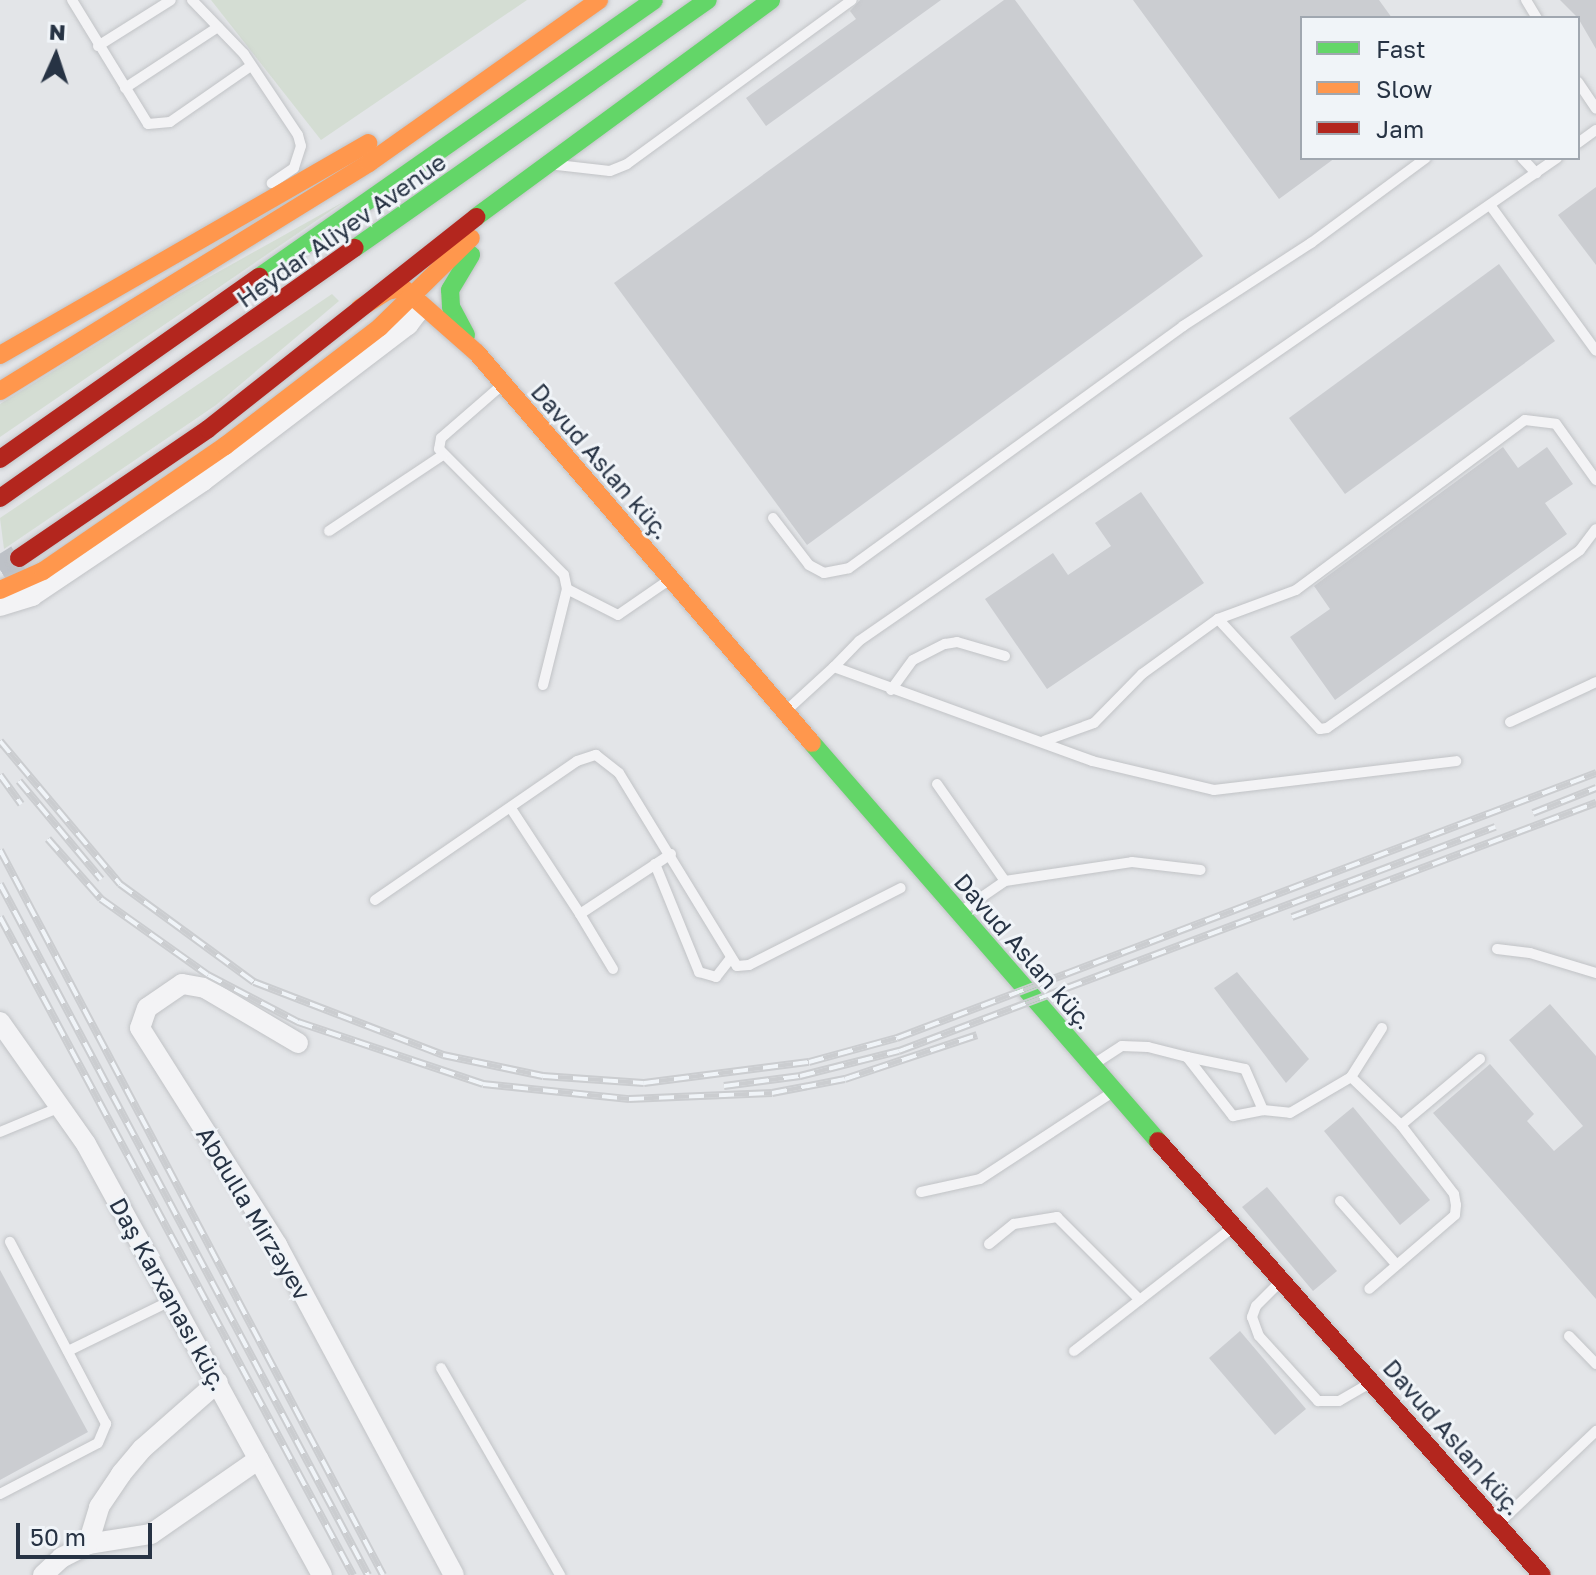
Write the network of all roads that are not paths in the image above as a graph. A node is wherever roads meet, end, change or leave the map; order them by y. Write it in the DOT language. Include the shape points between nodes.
graph roads {
  1 [pos="72,0"];
  2 [pos="171,0"];
  3 [pos="192,0"];
  4 [pos="599,0"];
  5 [pos="654,0"];
  6 [pos="708,0"];
  7 [pos="771,0"];
  8 [pos="852,0"];
  9 [pos="218,27"];
  10 [pos="98,46"];
  11 [pos="518,57"];
  12 [pos="251,66"];
  13 [pos="1580,85"];
  14 [pos="125,88"];
  15 [pos="1596,109"];
  16 [pos="1423,160"];
  17 [pos="1524,160"];
  18 [pos="1554,160"];
  19 [pos="545,165"];
  20 [pos="1536,173"];
  21 [pos="1490,205"];
  22 [pos="415,295"];
  23 [pos="360,308"];
  24 [pos="0,341"];
  25 [pos="1596,351"];
  26 [pos="477,353"];
  27 [pos="0,355"];
  28 [pos="503,384"];
  29 [pos="0,391"];
  30 [pos="443,455"];
  31 [pos="0,459"];
  32 [pos="1596,480"];
  33 [pos="0,498"];
  34 [pos="773,518"];
  35 [pos="1596,529"];
  36 [pos="329,531"];
  37 [pos="19,558"];
  38 [pos="671,579"];
  39 [pos="567,589"];
  40 [pos="0,590"];
  41 [pos="0,606"];
  42 [pos="1218,619"];
  43 [pos="1005,656"];
  44 [pos="834,667"];
  45 [pos="1596,682"];
  46 [pos="543,685"];
  47 [pos="891,690"];
  48 [pos="787,710"];
  49 [pos="1510,722"];
  50 [pos="1044,741"];
  51 [pos="1456,761"];
  52 [pos="937,784"];
  53 [pos="512,810"];
  54 [pos="671,854"];
  55 [pos="655,864"];
  56 [pos="1201,870"];
  57 [pos="1005,881"];
  58 [pos="901,888"];
  59 [pos="375,900"];
  60 [pos="959,913"];
  61 [pos="580,914"];
  62 [pos="1497,949"];
  63 [pos="730,959"];
  64 [pos="613,969"];
  65 [pos="1596,973"];
  66 [pos="0,1022"];
  67 [pos="1382,1028"];
  68 [pos="298,1043"];
  69 [pos="1187,1057"];
  70 [pos="1480,1059"];
  71 [pos="1093,1065"];
  72 [pos="1351,1077"];
  73 [pos="1114,1091"];
  74 [pos="58,1108"];
  75 [pos="1263,1110"];
  76 [pos="1401,1125"];
  77 [pos="0,1132"];
  78 [pos="921,1192"];
  79 [pos="1340,1201"];
  80 [pos="1235,1225"];
  81 [pos="10,1242"];
  82 [pos="989,1244"];
  83 [pos="1396,1264"];
  84 [pos="1282,1279"];
  85 [pos="1369,1289"];
  86 [pos="175,1299"];
  87 [pos="1140,1300"];
  88 [pos="1569,1336"];
  89 [pos="68,1351"];
  90 [pos="1074,1351"];
  91 [pos="1596,1364"];
  92 [pos="441,1368"];
  93 [pos="218,1382"];
  94 [pos="1372,1382"];
  95 [pos="1596,1431"];
  96 [pos="259,1459"];
  97 [pos="0,1494"];
  98 [pos="1498,1524"];
  99 [pos="88,1544"];
  100 [pos="43,1575"];
  101 [pos="322,1575"];
  102 [pos="454,1575"];
  103 [pos="560,1575"];
  104 [pos="1542,1575"];
  1 -- 10 [label="lane"];
  2 -- 10 [label="lane"];
  3 -- 9 [label="lane"];
  4 -- 11 [label="main road"];
  5 -- 31 [label="main road, Heydar Aliyev Avenue"];
  6 -- 33 [label="main road, Heydar Aliyev Avenue"];
  7 -- 19 [label="main road"];
  8 -- 19 [label="lane" via="627,164 610,171"];
  9 -- 12 [label="lane"];
  9 -- 14 [label="lane"];
  10 -- 14 [label="lane"];
  11 -- 27 [label="main road"];
  11 -- 29 [label="main road" via="369,163"];
  12 -- 14 [label="lane" via="159,127 148,124"];
  12 -- 24 [label="lane" via="298,135 301,146 294,168"];
  13 -- 15 [label="lane"];
  16 -- 34 [label="lane" via="849,568 824,573 809,565"];
  17 -- 20 [label="lane"];
  18 -- 20 [label="lane"];
  19 -- 22 [label="main road"];
  19 -- 23 [label="main road"];
  19 -- 26 [label="main road" via="453,280 451,307"];
  20 -- 21 [label="lane"];
  21 -- 25 [label="lane"];
  21 -- 44 [label="lane" via="859,641"];
  22 -- 23 [label="main road" via="397,287"];
  22 -- 26 [label="main road"];
  22 -- 40 [label="main road" via="214,454 43,571"];
  22 -- 41 [label="street" via="417,313 408,325 203,481 32,596"];
  23 -- 37 [label="main road" via="208,429"];
  26 -- 28 [label="main road, Davud Aslan küç."];
  28 -- 30 [label="lane" via="441,438"];
  28 -- 38 [label="main road, Davud Aslan küç."];
  30 -- 36 [label="lane"];
  30 -- 39 [label="lane" via="556,563"];
  32 -- 42 [label="lane" via="1556,424 1525,420 1296,590"];
  35 -- 42 [label="lane" via="1580,550 1327,728 1320,729"];
  38 -- 39 [label="lane" via="618,615"];
  38 -- 48 [label="main road, Davud Aslan küç."];
  39 -- 46 [label="lane"];
  42 -- 50 [label="lane" via="1142,674 1094,723"];
  43 -- 47 [label="lane" via="957,642 945,644 913,660"];
  44 -- 47 [label="lane"];
  44 -- 48 [label="lane"];
  45 -- 49 [label="lane"];
  47 -- 50 [label="lane"];
  48 -- 60 [label="main road, Davud Aslan küç."];
  50 -- 51 [label="lane" via="1113,767 1214,790"];
  52 -- 57 [label="lane"];
  53 -- 54 [label="lane" via="577,761 602,756 619,773"];
  53 -- 59 [label="lane"];
  53 -- 61 [label="lane"];
  54 -- 55 [label="lane"];
  54 -- 63 [label="lane"];
  55 -- 61 [label="lane"];
  55 -- 63 [label="lane" via="699,972 716,977"];
  56 -- 57 [label="lane" via="1132,862"];
  57 -- 60 [label="lane"];
  58 -- 63 [label="lane" via="749,965 737,966"];
  60 -- 71 [label="main road, Davud Aslan küç."];
  61 -- 64 [label="lane"];
  62 -- 65 [label="lane"];
  66 -- 74 [label="street, Daş Karxanası küç."];
  67 -- 72 [label="lane"];
  68 -- 102 [label="street, Abdulla Mirzəyev" via="205,988 182,984 147,1008 140,1028 277,1245"];
  69 -- 71 [label="lane" via="1132,1044"];
  69 -- 75 [label="lane" via="1245,1069"];
  69 -- 75 [label="lane" via="1228,1113 1239,1117"];
  70 -- 76 [label="lane"];
  71 -- 73 [label="main road, Davud Aslan küç."];
  72 -- 75 [label="lane" via="1302,1109"];
  72 -- 76 [label="lane"];
  73 -- 78 [label="lane" via="980,1179"];
  73 -- 80 [label="main road, Davud Aslan küç."];
  74 -- 77 [label="lane"];
  74 -- 86 [label="street, Daş Karxanası küç." via="86,1144"];
  76 -- 83 [label="lane" via="1454,1194 1456,1205 1455,1215"];
  79 -- 83 [label="lane"];
  80 -- 84 [label="main road, Davud Aslan küç."];
  80 -- 87 [label="lane"];
  81 -- 89 [label="lane"];
  82 -- 87 [label="lane" via="1014,1224 1057,1217"];
  83 -- 85 [label="lane"];
  84 -- 94 [label="main road, Davud Aslan küç."];
  84 -- 94 [label="lane" via="1256,1306 1252,1317 1259,1336 1318,1401 1339,1401"];
  86 -- 89 [label="lane"];
  86 -- 93 [label="street, Daş Karxanası küç."];
  87 -- 90 [label="lane"];
  88 -- 91 [label="lane"];
  89 -- 97 [label="lane" via="102,1413 103,1436"];
  92 -- 103 [label="lane"];
  93 -- 96 [label="street, Daş Karxanası küç."];
  93 -- 99 [label="street" via="121,1474 99,1507"];
  94 -- 98 [label="main road, Davud Aslan küç."];
  95 -- 98 [label="lane"];
  96 -- 99 [label="street" via="151,1534"];
  96 -- 101 [label="street, Daş Karxanası küç."];
  98 -- 104 [label="main road, Davud Aslan küç."];
  99 -- 100 [label="street"];
}
